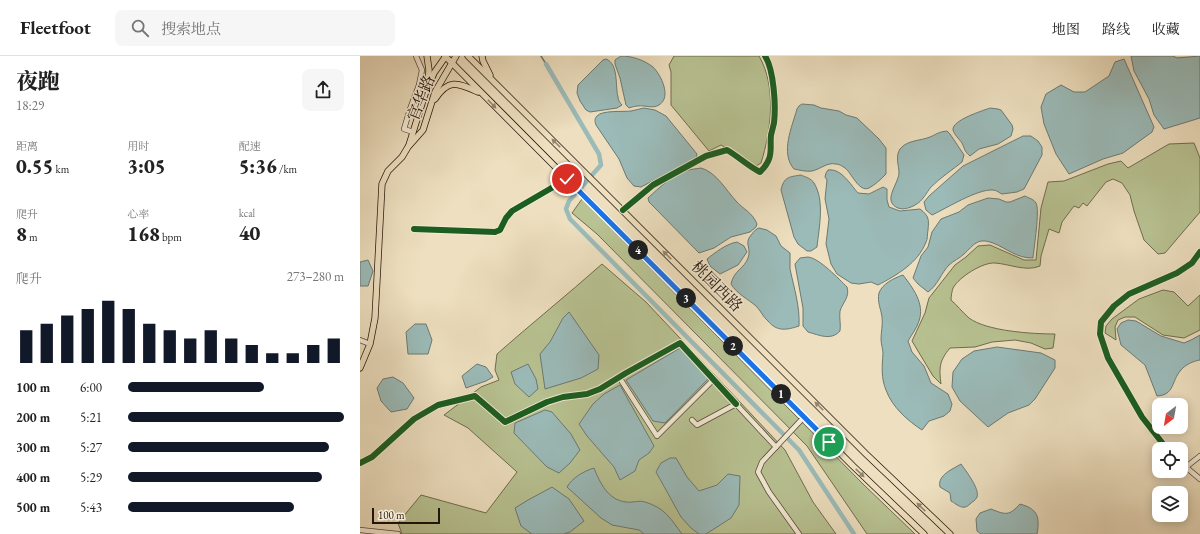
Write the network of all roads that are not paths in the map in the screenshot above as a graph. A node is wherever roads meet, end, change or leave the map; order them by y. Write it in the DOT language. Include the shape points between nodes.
graph roads {
  1 [pos="416,56"];
  2 [pos="427,56"];
  3 [pos="445,56"];
  4 [pos="456,56"];
  5 [pos="468,56"];
  6 [pos="482,56"];
  7 [pos="765,56"];
  8 [pos="452,62"];
  9 [pos="493,81"];
  10 [pos="428,88"];
  11 [pos="481,93"];
  12 [pos="430,106"];
  13 [pos="413,132"];
  14 [pos="408,147"];
  15 [pos="569,181"];
  16 [pos="623,210"];
  17 [pos="414,229"];
  18 [pos="1200,252"];
  19 [pos="360,340"];
  20 [pos="370,344"];
  21 [pos="360,368"];
  22 [pos="619,377"];
  23 [pos="714,379"];
  24 [pos="736,404"];
  25 [pos="804,417"];
  26 [pos="692,420"];
  27 [pos="1161,442"];
  28 [pos="776,447"];
  29 [pos="1200,456"];
  30 [pos="360,463"];
  31 [pos="1188,465"];
  32 [pos="1188,469"];
  33 [pos="1199,477"];
  34 [pos="360,530"];
  35 [pos="398,534"];
  36 [pos="799,534"];
  37 [pos="924,534"];
  38 [pos="950,534"];
  1 -- 13 [label="street" via="422,70 404,129"];
  2 -- 10 [label="main road"];
  3 -- 8 [label="main road, 桃园西路"];
  3 -- 10 [label="main road, 官华路"];
  4 -- 8 [label="main road, 官华路"];
  5 -- 9 [label="main road, 桃园西路"];
  6 -- 9 [label="main road"];
  7 -- 16 [label="street" via="772,76 774,114 766,167 760,172 727,150 706,156 653,185"];
  8 -- 11 [label="main road, 桃园西路"];
  8 -- 12 [label="main road, 官华路"];
  16 -- 9 [label="main road, 桃园西路, one-way"];
  10 -- 13 [label="main road, 官华路"];
  11 -- 12 [label="main road" via="458,84 446,86"];
  11 -- 15 [label="main road, 桃园西路, one-way"];
  12 -- 14 [label="main road, 官华路" via="423,130"];
  13 -- 14 [label="main road, 官华路"];
  14 -- 20 [label="main road, 官华路" via="388,171 382,184 375,318"];
  15 -- 17 [label="street" via="512,211 500,230 494,232"];
  15 -- 25 [label="main road, 桃园西路"];
  38 -- 16 [label="main road, 桃园西路, one-way" via="866,454"];
  18 -- 27 [label="street" via="1192,263 1177,273 1129,294 1114,306 1101,322 1100,334 1108,358 1142,418"];
  19 -- 20 [label="street"];
  20 -- 21 [label="main road, 官华路"];
  22 -- 23 [label="street" via="680,343"];
  22 -- 23 [label="street" via="658,436"];
  22 -- 30 [label="street" via="600,389 587,394 563,396 505,422 475,396 438,405 414,419 372,457"];
  23 -- 24 [label="street"];
  24 -- 26 [label="street" via="698,425"];
  24 -- 28 [label="street"];
  25 -- 28 [label="street"];
  25 -- 37 [label="main road, 桃园西路, one-way"];
  28 -- 36 [label="street" via="762,462 758,472"];
  29 -- 31 [label="street"];
  32 -- 33 [label="street"];
  34 -- 35 [label="street"];
}
